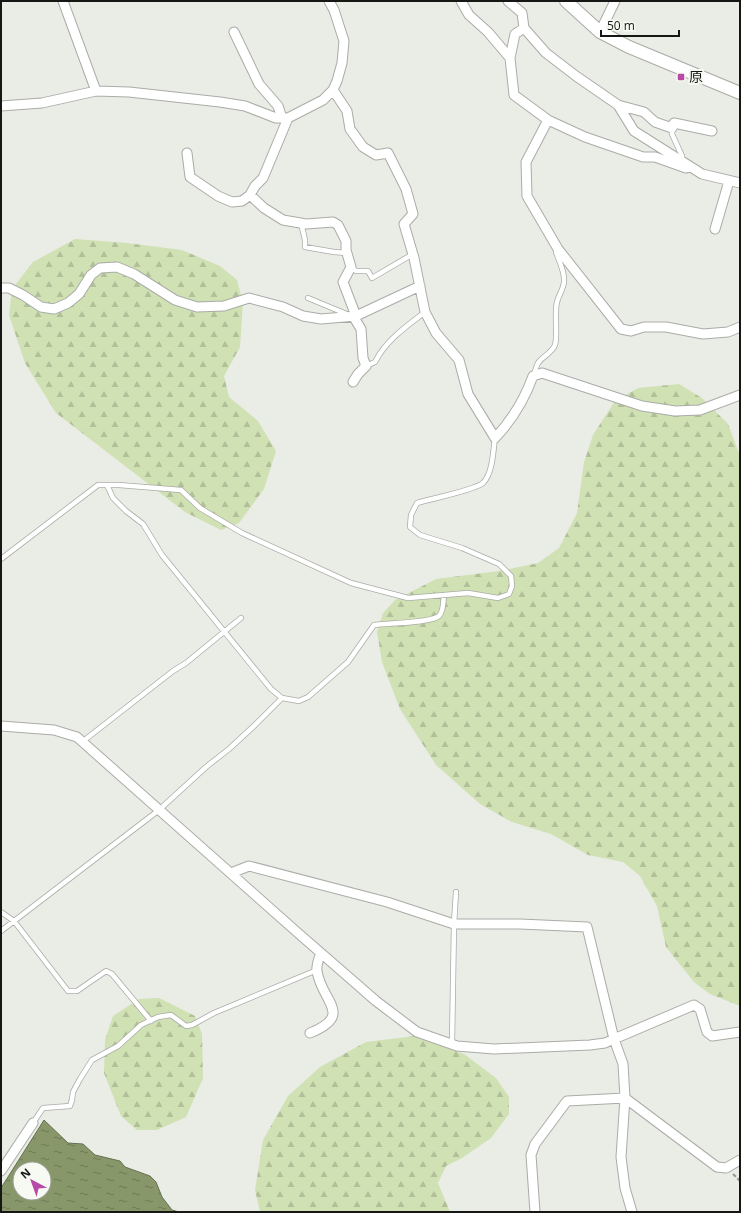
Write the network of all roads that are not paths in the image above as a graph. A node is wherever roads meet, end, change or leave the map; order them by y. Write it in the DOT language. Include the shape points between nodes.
graph roads {
  1 [pos="63,1"];
  2 [pos="330,1"];
  3 [pos="461,1"];
  4 [pos="508,1"];
  5 [pos="566,1"];
  6 [pos="615,1"];
  7 [pos="524,28"];
  8 [pos="234,32"];
  9 [pos="600,32"];
  10 [pos="510,58"];
  11 [pos="333,90"];
  12 [pos="96,91"];
  13 [pos="740,93"];
  14 [pos="618,105"];
  15 [pos="1,106"];
  16 [pos="285,118"];
  17 [pos="548,120"];
  18 [pos="672,128"];
  19 [pos="712,131"];
  20 [pos="187,153"];
  21 [pos="682,161"];
  22 [pos="702,174"];
  23 [pos="729,180"];
  24 [pos="740,183"];
  25 [pos="250,196"];
  26 [pos="301,223"];
  27 [pos="715,229"];
  28 [pos="558,249"];
  29 [pos="346,253"];
  30 [pos="413,254"];
  31 [pos="351,267"];
  32 [pos="420,286"];
  33 [pos="1,288"];
  34 [pos="308,298"];
  35 [pos="425,312"];
  36 [pos="354,316"];
  37 [pos="740,327"];
  38 [pos="366,366"];
  39 [pos="533,376"];
  40 [pos="353,382"];
  41 [pos="740,394"];
  42 [pos="495,438"];
  43 [pos="107,485"];
  44 [pos="1,559"];
  45 [pos="444,595"];
  46 [pos="241,618"];
  47 [pos="223,631"];
  48 [pos="282,698"];
  49 [pos="1,726"];
  50 [pos="82,742"];
  51 [pos="159,810"];
  52 [pos="231,873"];
  53 [pos="456,892"];
  54 [pos="1,912"];
  55 [pos="14,921"];
  56 [pos="454,924"];
  57 [pos="1,931"];
  58 [pos="321,953"];
  59 [pos="317,970"];
  60 [pos="150,1021"];
  61 [pos="740,1032"];
  62 [pos="310,1033"];
  63 [pos="614,1039"];
  64 [pos="452,1044"];
  65 [pos="625,1098"];
  66 [pos="33,1123"];
  67 [pos="740,1160"];
  68 [pos="1,1171"];
  69 [pos="535,1212"];
  70 [pos="632,1212"];
  1 -- 12 [label="street"];
  2 -- 11 [label="street" via="344,41 342,63"];
  3 -- 10 [label="street" via="469,16 488,32"];
  4 -- 7 [label="street" via="522,13"];
  5 -- 9 [label="main road"];
  6 -- 9 [label="street"];
  7 -- 10 [label="street" via="515,34"];
  7 -- 14 [label="street" via="546,53"];
  8 -- 16 [label="street" via="259,84"];
  9 -- 13 [label="main road" via="629,47"];
  10 -- 17 [label="street" via="514,95"];
  11 -- 16 [label="street" via="323,100"];
  11 -- 30 [label="street" via="347,111 350,129 363,147 376,154 388,153 406,189 413,214 404,224"];
  12 -- 15 [label="street" via="42,103"];
  12 -- 16 [label="street" via="220,102 245,106 276,118"];
  14 -- 18 [label="street" via="644,112 655,122"];
  14 -- 21 [label="street" via="634,131"];
  16 -- 25 [label="street" via="263,178 254,186"];
  17 -- 22 [label="street" via="585,137 643,157 655,157"];
  17 -- 28 [label="street" via="526,162 527,196"];
  18 -- 19 [label="street" via="674,123"];
  18 -- 21 [label="lane"];
  20 -- 25 [label="street" via="190,177 218,196 232,202 242,201"];
  21 -- 22 [label="street"];
  22 -- 23 [label="street"];
  23 -- 24 [label="street"];
  23 -- 27 [label="street"];
  25 -- 26 [label="street" via="283,220"];
  26 -- 29 [label="lane" via="305,247"];
  26 -- 29 [label="street" via="333,222 338,225 346,241"];
  28 -- 37 [label="street" via="621,330 666,327 703,334 728,332"];
  28 -- 39 [label="lane" via="556,252 565,279 557,301 555,344 551,352 539,362"];
  29 -- 31 [label="street"];
  30 -- 31 [label="lane" via="372,278 368,271 356,271"];
  30 -- 32 [label="street"];
  31 -- 36 [label="street" via="343,282"];
  32 -- 35 [label="street"];
  32 -- 36 [label="street"];
  33 -- 36 [label="street" via="9,288 41,307 54,309 68,303 79,294 91,275 100,268 117,267 134,274 175,300 197,307 224,306 249,298 283,307 303,316 321,319"];
  34 -- 36 [label="lane"];
  35 -- 38 [label="lane" via="399,332 380,351 375,362"];
  35 -- 42 [label="street" via="436,333 459,360 468,394"];
  36 -- 38 [label="street" via="361,329"];
  38 -- 40 [label="street"];
  39 -- 41 [label="street" via="542,373 642,406 675,411 700,410"];
  39 -- 42 [label="street" via="526,396 508,425"];
  42 -- 45 [label="lane" via="491,468 482,483 417,503 411,515 410,527 420,535 462,548 499,564 511,576 512,586 509,594 498,598 468,593"];
  43 -- 44 [label="lane" via="98,485"];
  43 -- 45 [label="lane" via="181,490 200,508 242,533 351,583 408,598"];
  43 -- 47 [label="lane" via="113,498 143,524 162,555"];
  45 -- 48 [label="lane" via="439,615 431,620 374,625 348,662 308,697 298,701"];
  46 -- 47 [label="lane"];
  47 -- 48 [label="lane" via="271,689"];
  47 -- 50 [label="lane" via="186,663"];
  48 -- 51 [label="lane" via="229,749"];
  49 -- 50 [label="street" via="54,730 77,737"];
  50 -- 51 [label="street"];
  51 -- 52 [label="street"];
  51 -- 55 [label="lane"];
  52 -- 56 [label="street" via="249,866 387,902"];
  52 -- 58 [label="street"];
  53 -- 56 [label="lane"];
  54 -- 55 [label="lane"];
  55 -- 57 [label="lane"];
  55 -- 60 [label="lane" via="68,991 77,991 106,971 112,974"];
  56 -- 63 [label="street" via="587,927"];
  56 -- 64 [label="lane"];
  58 -- 59 [label="street"];
  58 -- 64 [label="street" via="376,1001 417,1032"];
  59 -- 60 [label="lane" via="214,1013 192,1025 186,1026 171,1015"];
  59 -- 62 [label="street" via="334,1014 330,1022"];
  60 -- 66 [label="lane" via="141,1025 118,1046 92,1060 73,1092 70,1106 43,1108"];
  61 -- 63 [label="street" via="712,1036 707,1032 700,1009 694,1005"];
  63 -- 64 [label="street" via="590,1045 494,1049"];
  63 -- 65 [label="street" via="623,1064"];
  65 -- 67 [label="street" via="717,1167 726,1168"];
  65 -- 69 [label="street" via="567,1101 535,1144 531,1155"];
  65 -- 70 [label="street" via="621,1156 625,1188"];
  66 -- 68 [label="street"];
}
